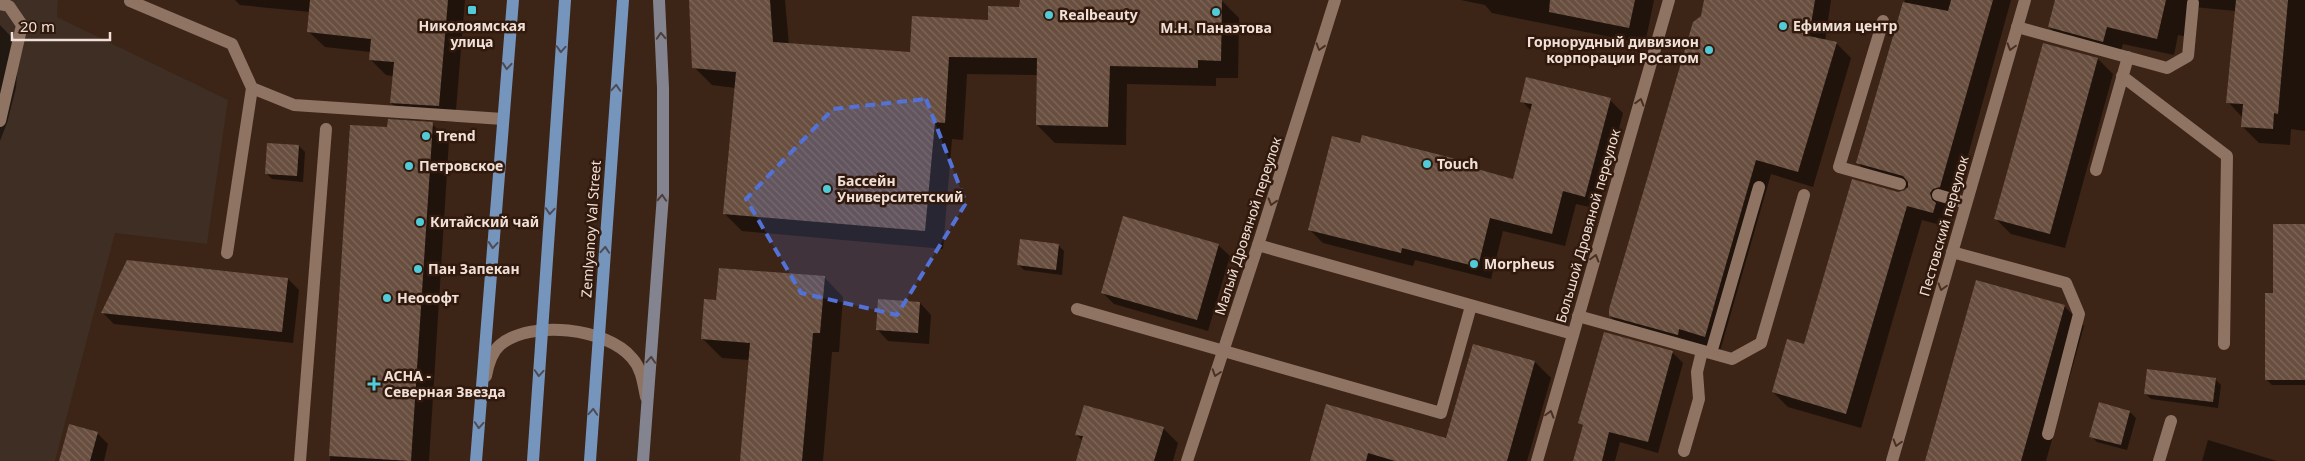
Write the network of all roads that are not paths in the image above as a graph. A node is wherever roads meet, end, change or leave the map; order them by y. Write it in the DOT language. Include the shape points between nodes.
graph roads {
  1 [pos="513,0"];
  2 [pos="565,0"];
  3 [pos="623,0"];
  4 [pos="659,0"];
  5 [pos="1335,0"];
  6 [pos="1669,0"];
  7 [pos="2025,0"];
  8 [pos="130,1"];
  9 [pos="0,4"];
  10 [pos="2193,4"];
  11 [pos="1883,21"];
  12 [pos="2017,27"];
  13 [pos="2128,58"];
  14 [pos="2122,76"];
  15 [pos="252,88"];
  16 [pos="503,119"];
  17 [pos="0,121"];
  18 [pos="326,129"];
  19 [pos="2096,170"];
  20 [pos="1900,184"];
  21 [pos="1759,187"];
  22 [pos="1804,195"];
  23 [pos="1938,195"];
  24 [pos="1966,203"];
  25 [pos="1258,245"];
  26 [pos="1952,252"];
  27 [pos="227,253"];
  28 [pos="1471,306"];
  29 [pos="1077,308"];
  30 [pos="1578,316"];
  31 [pos="1573,334"];
  32 [pos="2224,344"];
  33 [pos="1224,351"];
  34 [pos="1707,352"];
  35 [pos="481,392"];
  36 [pos="647,407"];
  37 [pos="2171,421"];
  38 [pos="2048,434"];
  39 [pos="1684,451"];
  40 [pos="300,461"];
  41 [pos="476,461"];
  42 [pos="532,461"];
  43 [pos="590,461"];
  44 [pos="643,461"];
  45 [pos="1187,461"];
  46 [pos="1536,461"];
  47 [pos="1892,461"];
  48 [pos="2159,461"];
  1 -- 16 [label="main road, one-way"];
  2 -- 42 [label="main road, one-way"];
  43 -- 3 [label="main road, Zemlyanoy Val Street, one-way"];
  36 -- 4 [label="main road, one-way" via="663,195"];
  5 -- 25 [label="street, Малый Дровяной переулок, one-way"];
  30 -- 6 [label="street, Большой Дровяной переулок, one-way"];
  7 -- 12 [label="street, Пестовский переулок"];
  8 -- 15 [label="street" via="232,44"];
  9 -- 17 [label="street" via="9,6 22,24"];
  10 -- 13 [label="street" via="2188,56 2167,68"];
  11 -- 20 [label="street" via="1839,167"];
  12 -- 13 [label="street"];
  12 -- 24 [label="street, Пестовский переулок, one-way"];
  13 -- 14 [label="street"];
  14 -- 19 [label="street"];
  14 -- 32 [label="street" via="2227,156"];
  15 -- 16 [label="street" via="294,105"];
  15 -- 27 [label="street"];
  16 -- 35 [label="main road, one-way"];
  18 -- 40 [label="street"];
  21 -- 34 [label="street"];
  22 -- 34 [label="street" via="1762,343 1732,359"];
  23 -- 24 [label="street"];
  24 -- 26 [label="street, Пестовский переулок"];
  25 -- 28 [label="street"];
  25 -- 33 [label="street, Малый Дровяной переулок"];
  26 -- 38 [label="street" via="2066,283 2078,314"];
  26 -- 47 [label="street, Пестовский переулок, one-way"];
  28 -- 31 [label="street"];
  28 -- 33 [label="street" via="1441,413"];
  29 -- 33 [label="street"];
  30 -- 31 [label="street, Большой Дровяной переулок"];
  30 -- 34 [label="street"];
  46 -- 31 [label="street, Большой Дровяной переулок, one-way"];
  33 -- 45 [label="street, Малый Дровяной переулок, one-way"];
  34 -- 39 [label="street" via="1697,372 1699,399"];
  35 -- 36 [label="street" via="490,361 499,345 518,334 545,330 589,333 616,344 633,358 642,374"];
  35 -- 41 [label="main road, one-way"];
  36 -- 44 [label="main road"];
  37 -- 48 [label="street"];
}
